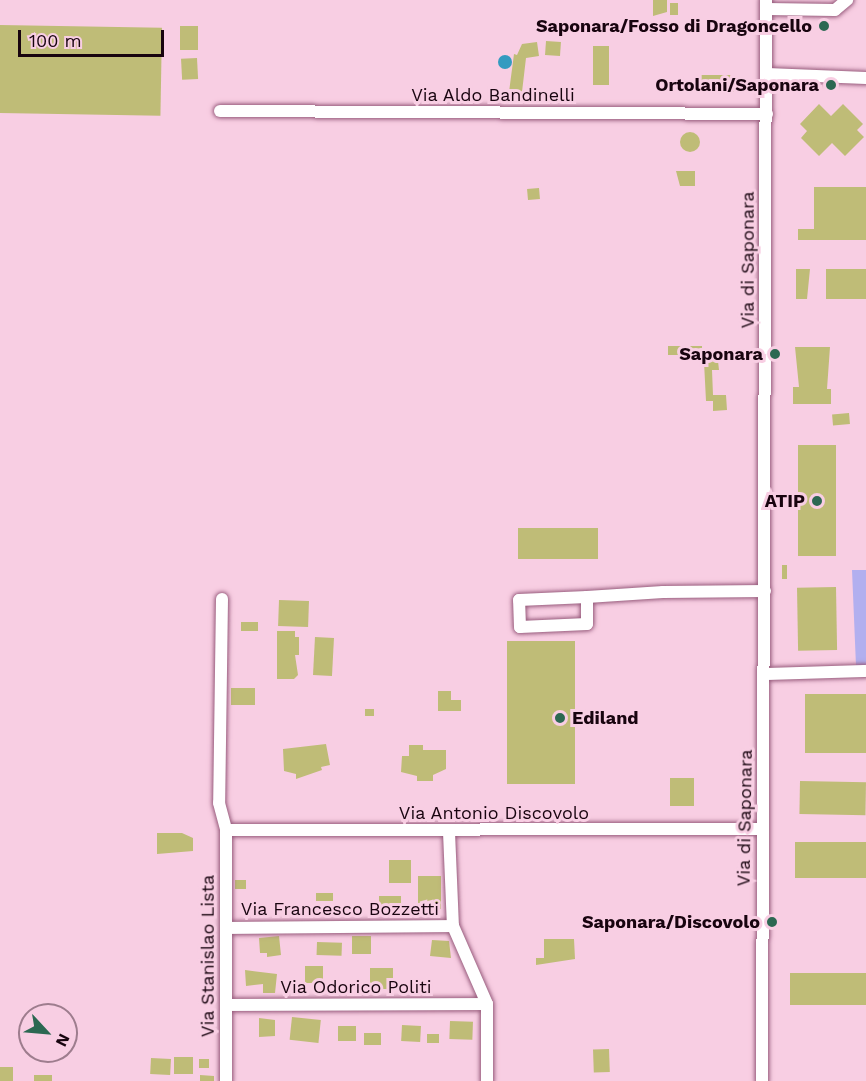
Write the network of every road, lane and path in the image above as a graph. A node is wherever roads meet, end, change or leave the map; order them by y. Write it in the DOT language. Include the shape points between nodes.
graph roads {
  1 [pos="847,0"];
  2 [pos="766,4"];
  3 [pos="767,74"];
  4 [pos="866,78"];
  5 [pos="219,111"];
  6 [pos="767,114"];
  7 [pos="765,591"];
  8 [pos="587,597"];
  9 [pos="222,599"];
  10 [pos="866,671"];
  11 [pos="765,674"];
  12 [pos="763,829"];
  13 [pos="226,830"];
  14 [pos="449,832"];
  15 [pos="453,926"];
  16 [pos="227,928"];
  17 [pos="487,1004"];
  18 [pos="226,1005"];
  19 [pos="226,1081"];
  20 [pos="487,1081"];
  21 [pos="762,1081"];
  1 -- 2 [label="street" via="835,10"];
  2 -- 3 [label="street, Via di Saponara"];
  3 -- 4 [label="street"];
  3 -- 6 [label="street, Via di Saponara"];
  5 -- 6 [label="street, Via Aldo Bandinelli"];
  6 -- 7 [label="street, Via di Saponara"];
  7 -- 8 [label="street"];
  7 -- 11 [label="street, Via di Saponara"];
  8 -- 8 [label="street" via="519,600 520,627 587,624"];
  9 -- 13 [label="street, Via Stanislao Lista" via="219,803"];
  10 -- 11 [label="street"];
  11 -- 12 [label="street, Via di Saponara"];
  12 -- 14 [label="street, Via Antonio Discovolo"];
  12 -- 21 [label="street, Via di Saponara"];
  13 -- 14 [label="street, Via Antonio Discovolo"];
  13 -- 16 [label="street, Via Stanislao Lista"];
  14 -- 15 [label="street"];
  15 -- 16 [label="street, Via Francesco Bozzetti"];
  15 -- 17 [label="street"];
  16 -- 18 [label="street, Via Stanislao Lista"];
  17 -- 18 [label="street, Via Odorico Politi"];
  17 -- 20 [label="street"];
  18 -- 19 [label="street, Via Stanislao Lista"];
}
